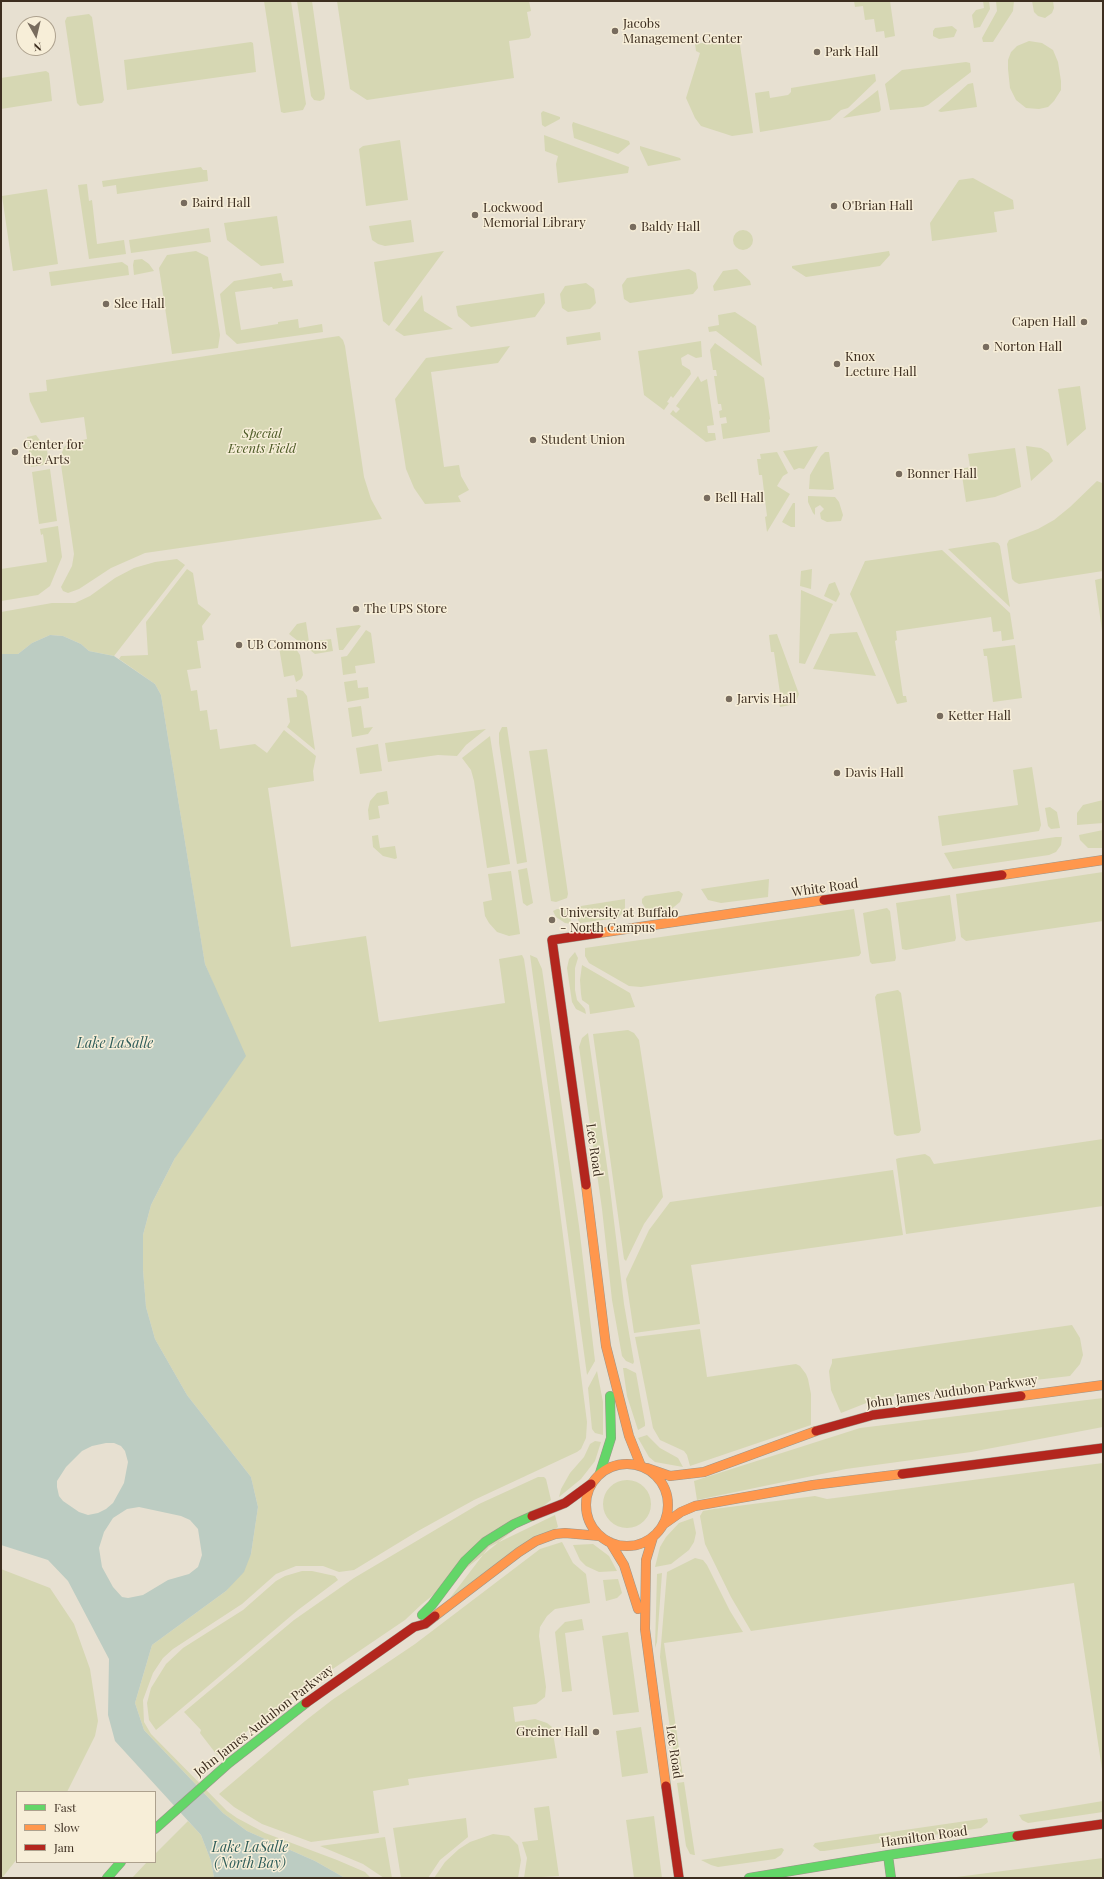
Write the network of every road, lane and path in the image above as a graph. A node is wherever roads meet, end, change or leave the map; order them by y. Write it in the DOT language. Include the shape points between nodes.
graph roads {
  1 [pos="1103,860"];
  2 [pos="552,940"];
  3 [pos="610,1363"];
  4 [pos="1103,1385"];
  5 [pos="1103,1448"];
  6 [pos="644,1467"];
  7 [pos="600,1473"];
  8 [pos="591,1484"];
  9 [pos="664,1524"];
  10 [pos="600,1536"];
  11 [pos="653,1537"];
  12 [pos="610,1542"];
  13 [pos="414,1627"];
  14 [pos="644,1630"];
  15 [pos="1103,1824"];
  16 [pos="156,1827"];
  17 [pos="888,1855"];
  18 [pos="120,1863"];
  19 [pos="107,1878"];
  20 [pos="679,1878"];
  21 [pos="749,1878"];
  22 [pos="891,1878"];
  1 -- 2 [label="street, White Road"];
  2 -- 3 [label="street, Lee Road"];
  3 -- 6 [label="street, Lee Road" via="629,1436"];
  3 -- 7 [label="street, Lee Road" via="610,1438"];
  4 -- 6 [label="street, John James Audubon Parkway" via="873,1415 815,1431 704,1472 688,1475 670,1476"];
  5 -- 9 [label="street" via="813,1485 729,1499 695,1506"];
  6 -- 7 [label="street" via="620,1464"];
  6 -- 9 [label="street" via="658,1477 666,1489 669,1503"];
  7 -- 8 [label="street"];
  8 -- 10 [label="street" via="586,1497 586,1511 591,1525"];
  8 -- 13 [label="street, John James Audubon Parkway" via="565,1503 514,1524 485,1542 418,1618"];
  9 -- 11 [label="street"];
  10 -- 12 [label="street"];
  10 -- 13 [label="street, John James Audubon Parkway" via="565,1533 540,1539 519,1552 425,1624"];
  11 -- 12 [label="street" via="633,1546"];
  11 -- 14 [label="street, Lee Road" via="646,1560"];
  12 -- 14 [label="street, Lee Road" via="624,1565"];
  13 -- 16 [label="street, John James Audubon Parkway" via="300,1707 229,1763"];
  14 -- 20 [label="street, Lee Road"];
  15 -- 17 [label="street, Hamilton Road"];
  17 -- 21 [label="street, Hamilton Road"];
  17 -- 22 [label="street"];
  18 -- 19 [label="street"];
}
